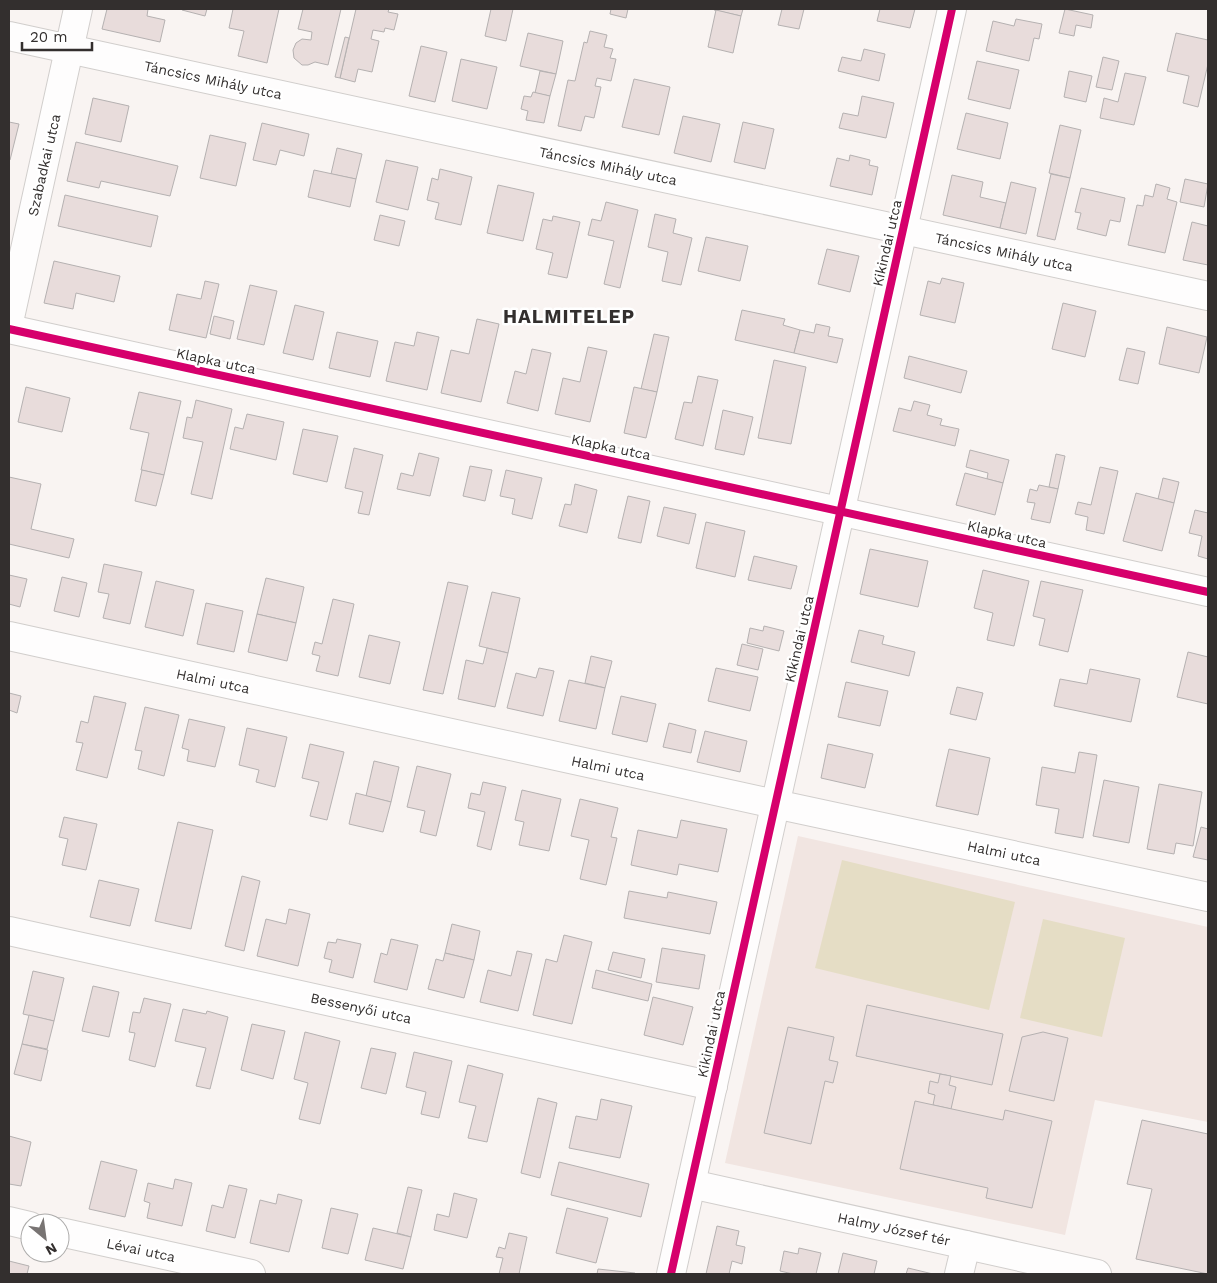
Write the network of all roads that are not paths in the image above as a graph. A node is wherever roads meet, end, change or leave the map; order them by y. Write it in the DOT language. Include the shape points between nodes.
graph roads {
  1 [pos="78,9"];
  2 [pos="952,9"];
  3 [pos="9,36"];
  4 [pos="69,49"];
  5 [pos="903,231"];
  6 [pos="1208,296"];
  7 [pos="9,322"];
  8 [pos="9,328"];
  9 [pos="840,510"];
  10 [pos="1208,592"];
  11 [pos="9,636"];
  12 [pos="775,804"];
  13 [pos="1208,897"];
  14 [pos="9,931"];
  15 [pos="713,1086"];
  16 [pos="691,1184"];
  17 [pos="70,1234"];
  18 [pos="966,1245"];
  19 [pos="251,1274"];
  20 [pos="671,1274"];
  21 [pos="959,1274"];
  22 [pos="1097,1274"];
  1 -- 4 [label="street, Szabadkai utca"];
  2 -- 5 [label="street, Kikindai utca"];
  3 -- 4 [label="street, Táncsics Mihály utca"];
  4 -- 5 [label="street, Táncsics Mihály utca"];
  4 -- 7 [label="street, Szabadkai utca"];
  5 -- 6 [label="street, Táncsics Mihály utca"];
  5 -- 9 [label="street, Kikindai utca"];
  8 -- 9 [label="street, Klapka utca"];
  9 -- 10 [label="street, Klapka utca"];
  9 -- 12 [label="street, Kikindai utca"];
  11 -- 12 [label="street, Halmi utca"];
  12 -- 13 [label="street, Halmi utca"];
  12 -- 15 [label="street, Kikindai utca"];
  14 -- 15 [label="street, Bessenyői utca"];
  15 -- 16 [label="street, Kikindai utca"];
  16 -- 18 [label="street, Halmy József tér"];
  16 -- 20 [label="street, Kikindai utca"];
  17 -- 19 [label="street, Lévai utca"];
  18 -- 21 [label="street"];
  18 -- 22 [label="street, Halmy József tér"];
}
